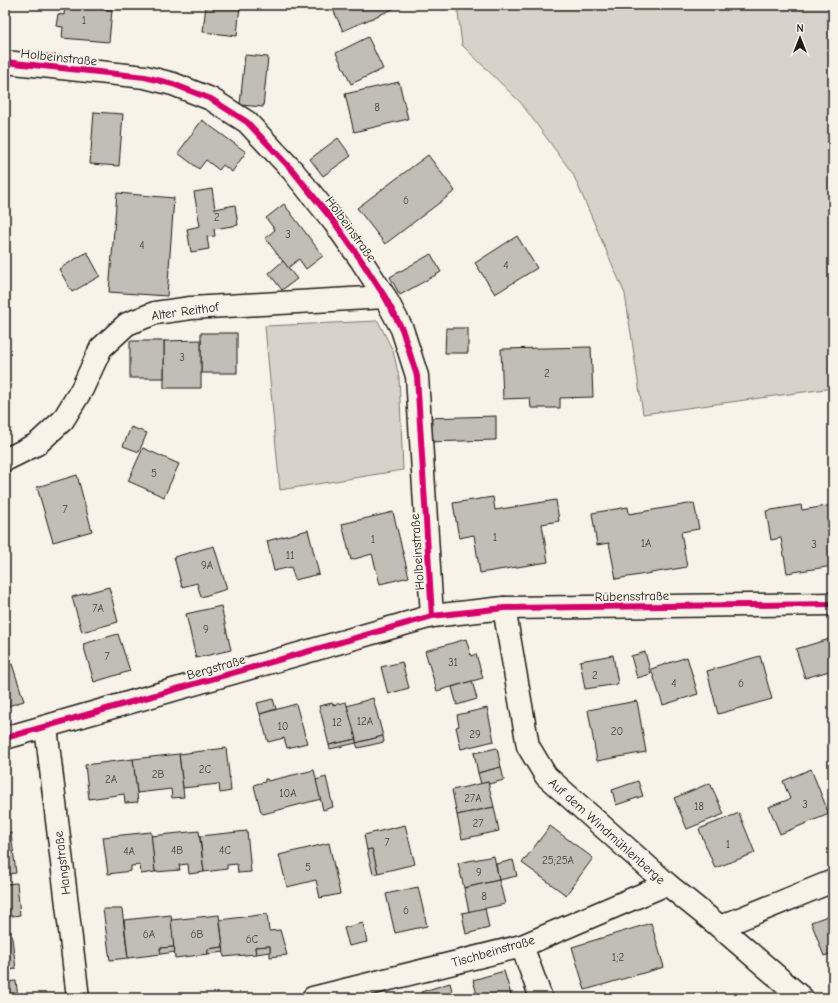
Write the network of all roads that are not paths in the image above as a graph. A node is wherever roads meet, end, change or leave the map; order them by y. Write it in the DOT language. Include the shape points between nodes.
graph roads {
  1 [pos="5,62"];
  2 [pos="385,297"];
  3 [pos="5,460"];
  4 [pos="833,604"];
  5 [pos="504,608"];
  6 [pos="432,616"];
  7 [pos="46,727"];
  8 [pos="5,738"];
  9 [pos="833,881"];
  10 [pos="667,884"];
  11 [pos="720,927"];
  12 [pos="522,946"];
  13 [pos="78,998"];
  14 [pos="313,998"];
  15 [pos="541,998"];
  16 [pos="802,998"];
  1 -- 2 [label="street, Holbeinstraße" via="145,77 173,84 211,99 247,122 294,171 357,254"];
  2 -- 3 [label="street, Alter Reithof" via="192,308 155,313 127,324 101,348 82,389 63,420 37,444"];
  2 -- 6 [label="street, Holbeinstraße" via="402,329 417,376"];
  4 -- 5 [label="street, Rubensstraße"];
  5 -- 6 [label="street, Rubensstraße"];
  5 -- 10 [label="street, Auf dem Windmühlenberge" via="528,746 546,776"];
  6 -- 7 [label="street, Bergstraße"];
  7 -- 8 [label="street, Bergstraße"];
  7 -- 13 [label="street, Hangstraße"];
  9 -- 11 [label="street"];
  10 -- 11 [label="street, Auf dem Windmühlenberge"];
  10 -- 12 [label="street, Tischbeinstraße"];
  11 -- 16 [label="street, Auf dem Windmühlenberge"];
  12 -- 14 [label="street, Tischbeinstraße"];
  12 -- 15 [label="street"];
}
